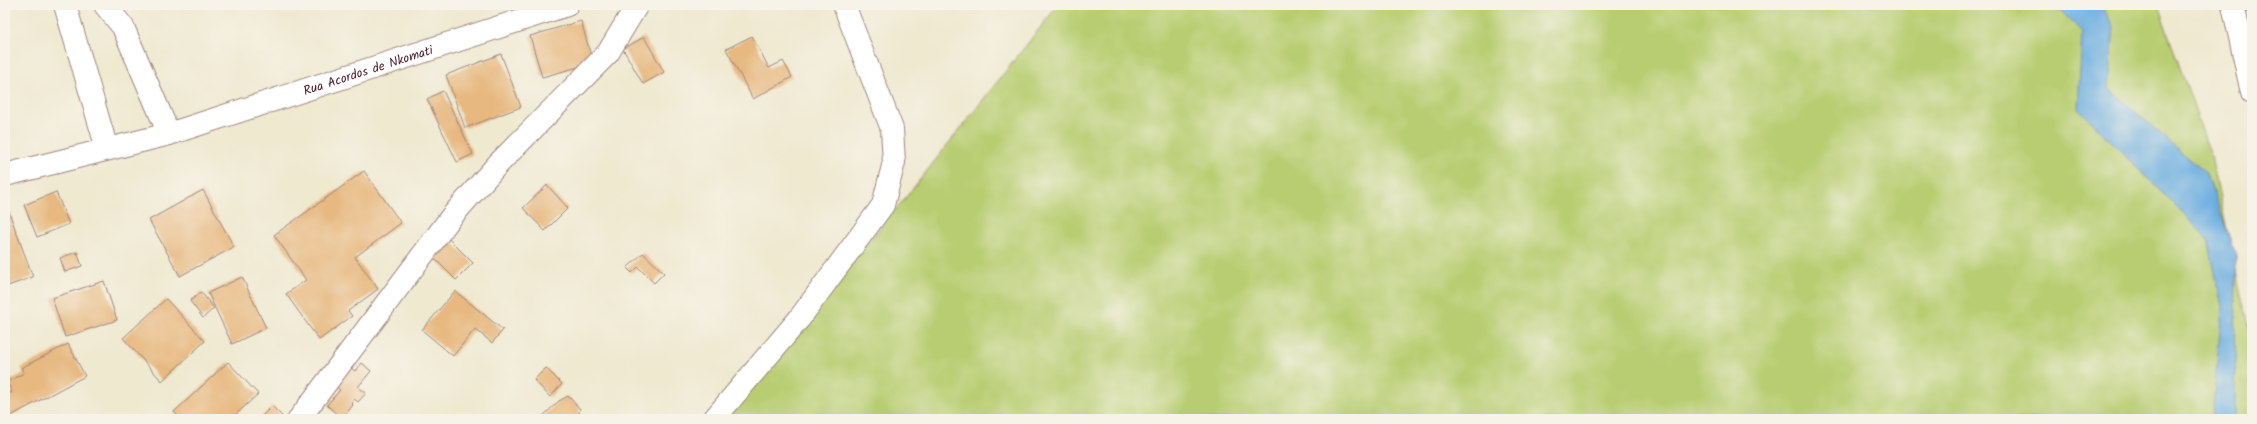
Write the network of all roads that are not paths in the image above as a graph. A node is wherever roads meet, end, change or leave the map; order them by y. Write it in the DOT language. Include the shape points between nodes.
graph roads {
  1 [pos="65,5"];
  2 [pos="105,5"];
  3 [pos="567,5"];
  4 [pos="637,5"];
  5 [pos="844,5"];
  6 [pos="2232,5"];
  7 [pos="2246,39"];
  8 [pos="2252,93"];
  9 [pos="169,134"];
  10 [pos="107,148"];
  11 [pos="5,175"];
  12 [pos="299,419"];
  13 [pos="714,419"];
  1 -- 10 [label="street"];
  2 -- 9 [label="street" via="123,27"];
  3 -- 9 [label="street, Rua Acordos de Nkomati"];
  4 -- 12 [label="street" via="608,53 498,164 452,216"];
  5 -- 13 [label="street" via="892,129 894,162 883,205 799,319"];
  6 -- 7 [label="street"];
  7 -- 8 [label="street"];
  9 -- 10 [label="street, Rua Acordos de Nkomati"];
  10 -- 11 [label="street, Rua Acordos de Nkomati"];
}
